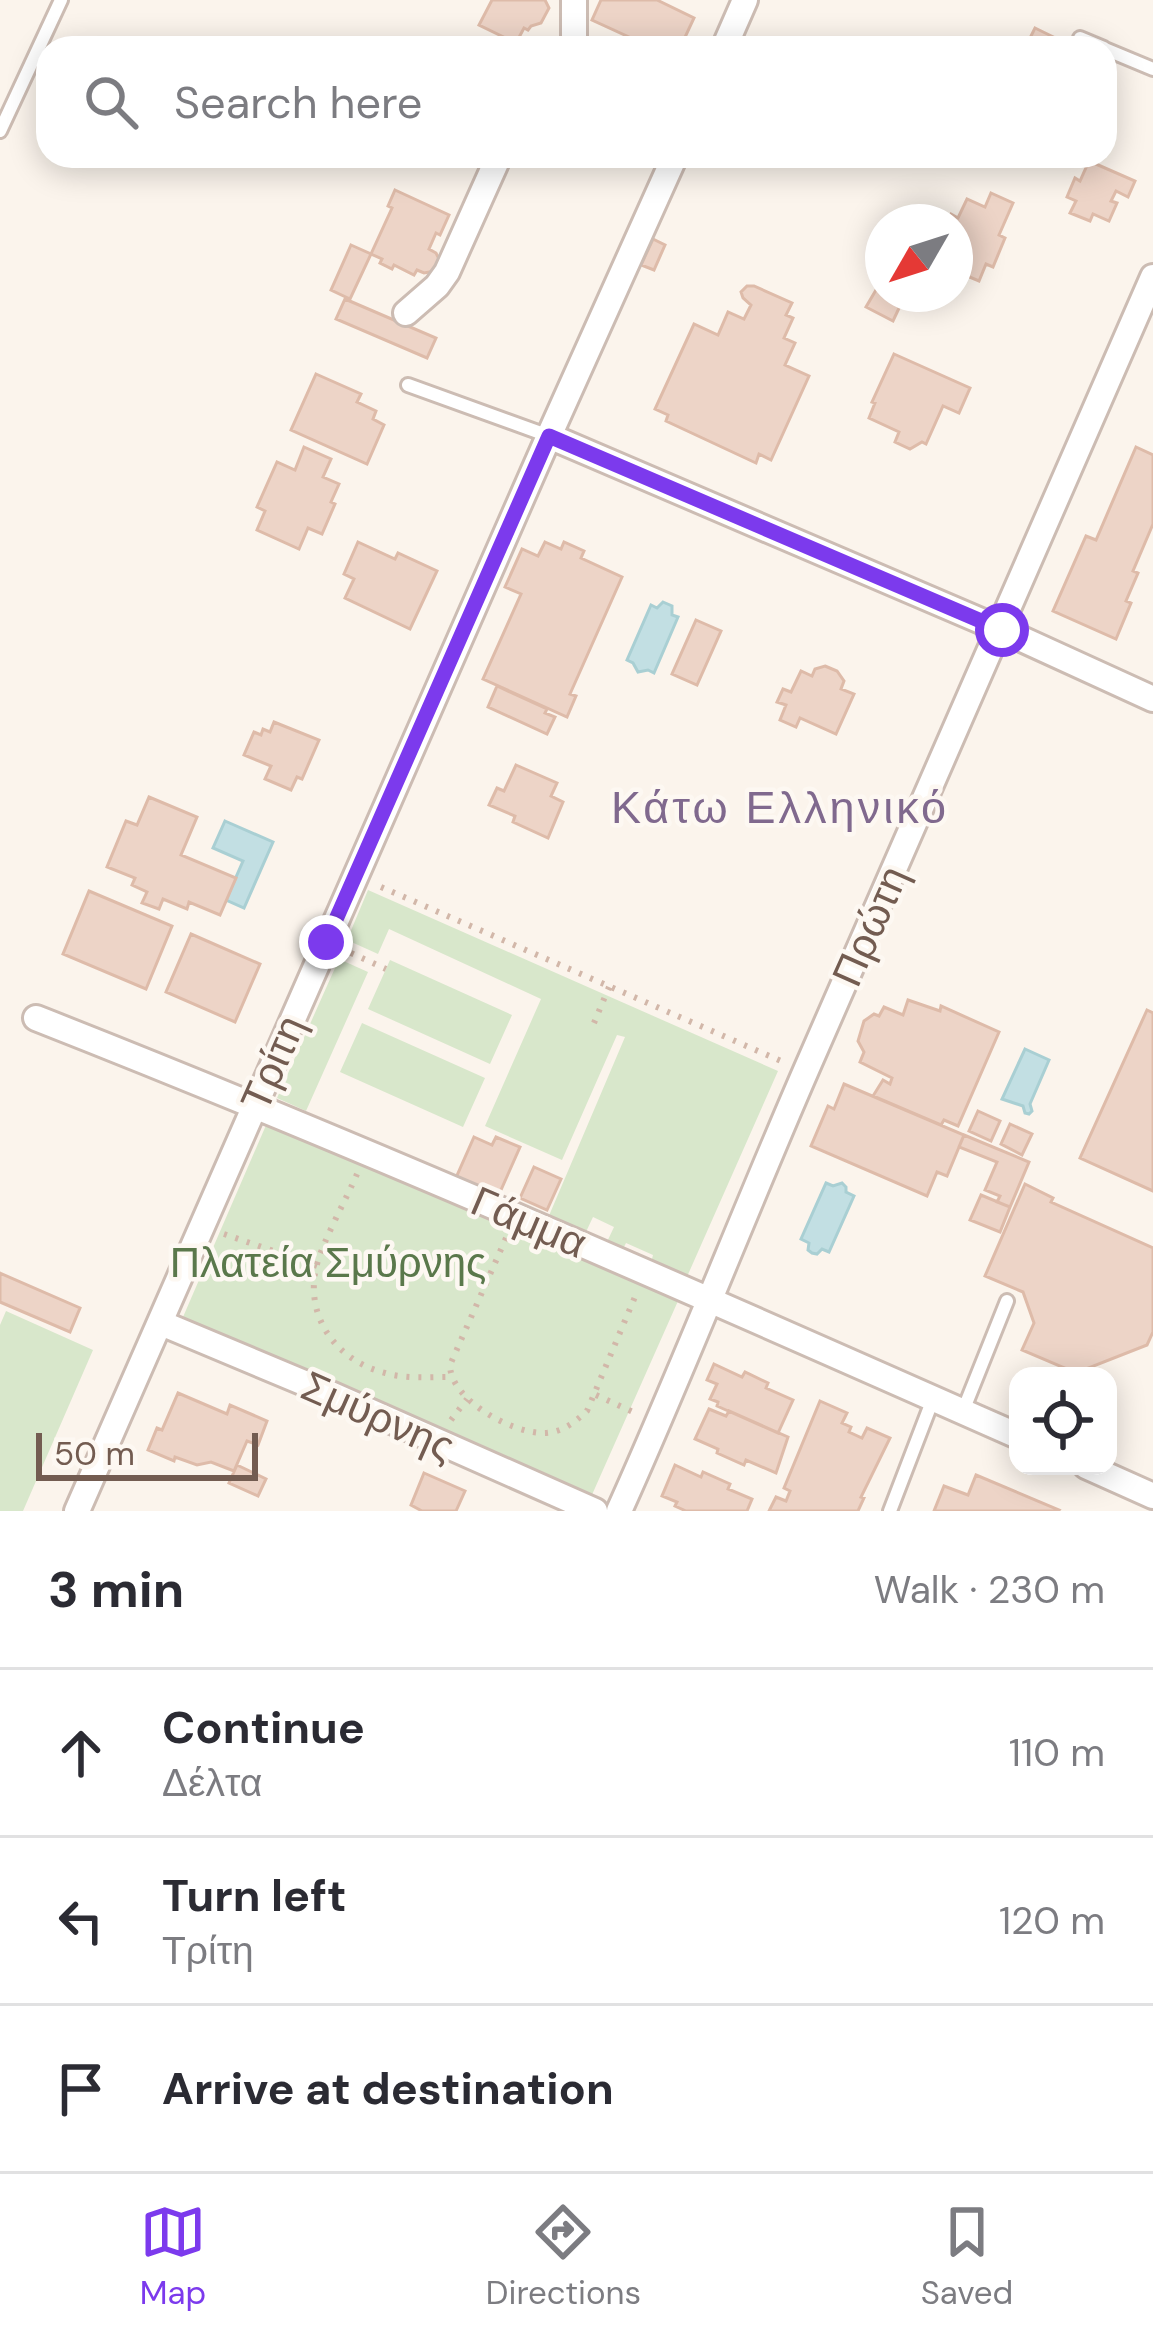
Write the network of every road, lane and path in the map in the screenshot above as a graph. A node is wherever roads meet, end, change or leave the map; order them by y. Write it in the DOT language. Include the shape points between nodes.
graph roads {
  1 [pos="61,0"];
  2 [pos="574,0"];
  3 [pos="745,0"];
  4 [pos="44,36"];
  5 [pos="574,36"];
  6 [pos="729,36"];
  7 [pos="36,54"];
  8 [pos="1117,54"];
  9 [pos="1153,69"];
  10 [pos="0,131"];
  11 [pos="494,168"];
  12 [pos="670,168"];
  13 [pos="1153,277"];
  14 [pos="406,313"];
  15 [pos="408,385"];
  16 [pos="549,436"];
  17 [pos="1002,630"];
  18 [pos="1153,699"];
  19 [pos="356,875"];
  20 [pos="326,942"];
  21 [pos="386,969"];
  22 [pos="609,987"];
  23 [pos="36,1018"];
  24 [pos="594,1023"];
  25 [pos="806,1072"];
  26 [pos="255,1104"];
  27 [pos="366,1152"];
  28 [pos="515,1216"];
  29 [pos="201,1226"];
  30 [pos="316,1266"];
  31 [pos="645,1272"];
  32 [pos="710,1299"];
  33 [pos="1007,1301"];
  34 [pos="160,1323"];
  35 [pos="450,1377"];
  36 [pos="595,1395"];
  37 [pos="933,1398"];
  38 [pos="963,1411"];
  39 [pos="659,1423"];
  40 [pos="1009,1432"];
  41 [pos="1106,1475"];
  42 [pos="1153,1496"];
  43 [pos="77,1511"];
  44 [pos="595,1511"];
  45 [pos="619,1511"];
  46 [pos="890,1511"];
  1 -- 4 [label="lane"];
  2 -- 5 [label="street"];
  3 -- 6 [label="street"];
  7 -- 10 [label="lane"];
  8 -- 9 [label="lane"];
  11 -- 14 [label="street" via="447,272"];
  12 -- 16 [label="street, Τρίτη"];
  13 -- 17 [label="street, Πρώτη"];
  15 -- 16 [label="lane"];
  16 -- 17 [label="street"];
  16 -- 19 [label="street, Τρίτη"];
  17 -- 18 [label="street"];
  17 -- 25 [label="street, Πρώτη"];
  19 -- 20 [label="street, Τρίτη"];
  19 -- 22 [label="path"];
  20 -- 21 [label="path"];
  20 -- 26 [label="street, Τρίτη"];
  22 -- 24 [label="path"];
  22 -- 25 [label="path"];
  23 -- 26 [label="street, Γάμμα"];
  25 -- 32 [label="street, Πρώτη"];
  26 -- 27 [label="street, Γάμμα"];
  26 -- 29 [label="street, Τρίτη"];
  27 -- 28 [label="street, Γάμμα"];
  27 -- 30 [label="path"];
  28 -- 31 [label="street, Γάμμα"];
  28 -- 35 [label="path"];
  29 -- 30 [label="path"];
  29 -- 34 [label="street, Τρίτη"];
  30 -- 35 [label="path" via="318,1316 337,1347 382,1373"];
  31 -- 32 [label="street, Γάμμα"];
  31 -- 36 [label="path"];
  32 -- 37 [label="street, Γάμμα"];
  32 -- 39 [label="street, Πρώτη"];
  33 -- 38 [label="lane"];
  34 -- 43 [label="street, Τρίτη"];
  34 -- 44 [label="street, Σμύρνης"];
  35 -- 36 [label="path" via="484,1412 543,1433 574,1423"];
  36 -- 39 [label="path"];
  37 -- 38 [label="street, Γάμμα"];
  37 -- 46 [label="lane"];
  38 -- 40 [label="street, Γάμμα"];
  39 -- 45 [label="street, Πρώτη"];
  41 -- 42 [label="street"];
}
